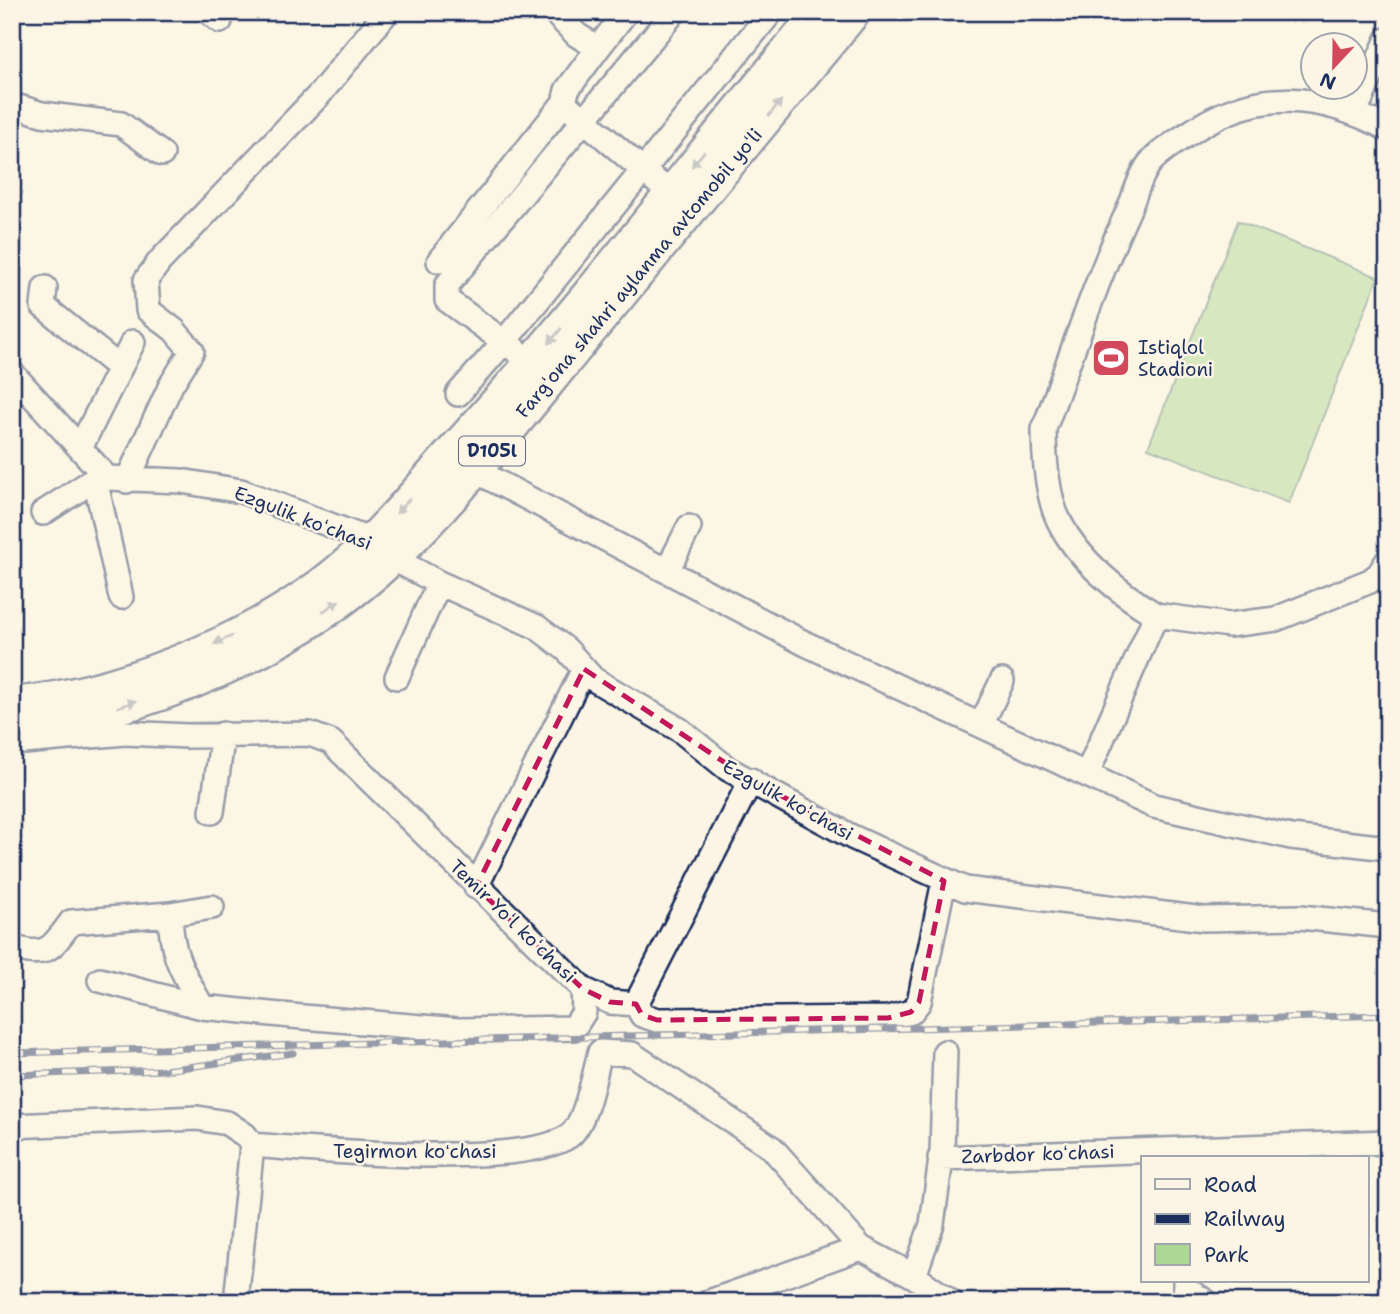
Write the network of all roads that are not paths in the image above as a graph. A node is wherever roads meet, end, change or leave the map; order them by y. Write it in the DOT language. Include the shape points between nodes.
graph roads {
  1 [pos="387,12"];
  2 [pos="563,12"];
  3 [pos="626,12"];
  4 [pos="674,12"];
  5 [pos="771,12"];
  6 [pos="854,12"];
  7 [pos="811,15"];
  8 [pos="1388,39"];
  9 [pos="598,48"];
  10 [pos="564,103"];
  11 [pos="12,105"];
  12 [pos="1355,112"];
  13 [pos="582,120"];
  14 [pos="1388,129"];
  15 [pos="162,153"];
  16 [pos="643,171"];
  17 [pos="670,193"];
  18 [pos="439,261"];
  19 [pos="45,288"];
  20 [pos="133,342"];
  21 [pos="505,342"];
  22 [pos="533,363"];
  23 [pos="120,368"];
  24 [pos="12,373"];
  25 [pos="457,394"];
  26 [pos="81,446"];
  27 [pos="476,471"];
  28 [pos="110,479"];
  29 [pos="43,513"];
  30 [pos="689,527"];
  31 [pos="382,549"];
  32 [pos="1388,560"];
  33 [pos="667,571"];
  34 [pos="439,583"];
  35 [pos="121,597"];
  36 [pos="1156,615"];
  37 [pos="584,669"];
  38 [pos="397,677"];
  39 [pos="1002,681"];
  40 [pos="12,704"];
  41 [pos="981,725"];
  42 [pos="12,727"];
  43 [pos="223,734"];
  44 [pos="12,743"];
  45 [pos="1087,774"];
  46 [pos="751,780"];
  47 [pos="212,812"];
  48 [pos="1388,848"];
  49 [pos="944,881"];
  50 [pos="476,887"];
  51 [pos="212,907"];
  52 [pos="170,914"];
  53 [pos="1388,926"];
  54 [pos="12,947"];
  55 [pos="100,980"];
  56 [pos="583,989"];
  57 [pos="636,1004"];
  58 [pos="202,1007"];
  59 [pos="945,1052"];
  60 [pos="12,1126"];
  61 [pos="1388,1142"];
  62 [pos="252,1145"];
  63 [pos="1183,1154"];
  64 [pos="940,1158"];
  65 [pos="861,1248"];
  66 [pos="914,1276"];
  67 [pos="1185,1282"];
  68 [pos="236,1302"];
  69 [pos="709,1302"];
  70 [pos="951,1302"];
  71 [pos="1206,1302"];
  1 -- 28 [label="street" via="328,85 146,279 148,310 192,351"];
  2 -- 9 [label="street" via="559,17"];
  3 -- 9 [label="street"];
  4 -- 13 [label="street"];
  5 -- 16 [label="street"];
  27 -- 6 [label="highway, Fargʻona shahri aylanma avtomobil yoʻli / D105l, one-way"];
  7 -- 17 [label="highway, Fargʻona shahri aylanma avtomobil yoʻli / D105l, one-way"];
  8 -- 12 [label="street"];
  9 -- 10 [label="street" via="566,90"];
  10 -- 13 [label="street"];
  10 -- 18 [label="street"];
  11 -- 15 [label="street" via="42,114 121,124"];
  12 -- 14 [label="street"];
  12 -- 36 [label="street" via="1327,104 1275,100 1215,116 1150,163 1117,235 1044,429 1044,457 1058,520 1085,558 1134,602"];
  13 -- 16 [label="street"];
  13 -- 21 [label="street" via="447,285 447,300"];
  16 -- 17 [label="street"];
  16 -- 21 [label="street"];
  17 -- 22 [label="highway, Fargʻona shahri aylanma avtomobil yoʻli / D105l, one-way"];
  19 -- 23 [label="street" via="43,306"];
  20 -- 23 [label="street"];
  21 -- 22 [label="street"];
  21 -- 25 [label="street"];
  22 -- 31 [label="highway, Fargʻona shahri aylanma avtomobil yoʻli / D105l, one-way"];
  23 -- 26 [label="street"];
  24 -- 26 [label="street"];
  26 -- 28 [label="street"];
  27 -- 31 [label="highway, Fargʻona shahri aylanma avtomobil yoʻli / D105l"];
  27 -- 33 [label="street"];
  28 -- 29 [label="street"];
  28 -- 31 [label="street, Ezgulik koʻchasi" via="181,481 242,491"];
  28 -- 35 [label="street"];
  30 -- 33 [label="street"];
  31 -- 34 [label="street, Ezgulik koʻchasi"];
  31 -- 40 [label="highway, Fargʻona shahri aylanma avtomobil yoʻli / D105l, one-way" via="241,632 123,681"];
  42 -- 31 [label="highway, Fargʻona shahri aylanma avtomobil yoʻli / D105l, one-way" via="83,718 186,684 298,628 349,595"];
  32 -- 36 [label="street" via="1370,581 1276,619 1229,625"];
  33 -- 41 [label="street" via="806,645"];
  34 -- 37 [label="street, Ezgulik koʻchasi" via="537,627"];
  34 -- 38 [label="street"];
  36 -- 45 [label="street"];
  37 -- 46 [label="street, Ezgulik koʻchasi" via="593,679 680,730 728,769"];
  37 -- 50 [label="street"];
  39 -- 41 [label="street"];
  41 -- 45 [label="street"];
  43 -- 44 [label="street, Temir Yoʻl koʻchasi" via="125,733"];
  43 -- 47 [label="street"];
  43 -- 50 [label="street, Temir Yoʻl koʻchasi" via="310,734 331,742"];
  45 -- 48 [label="street" via="1154,806 1291,837"];
  46 -- 49 [label="street, Ezgulik koʻchasi" via="852,837"];
  46 -- 57 [label="street"];
  49 -- 53 [label="street, Ezgulik koʻchasi" via="965,889 1203,919 1300,917"];
  49 -- 57 [label="street" via="919,1002 911,1012 888,1018 657,1020 642,1015"];
  50 -- 56 [label="street, Temir Yoʻl koʻchasi"];
  51 -- 52 [label="street"];
  52 -- 54 [label="street" via="71,922 52,948 38,954"];
  52 -- 58 [label="street" via="180,973"];
  55 -- 58 [label="street, Temir Yoʻl koʻchasi"];
  56 -- 57 [label="street" via="610,1002"];
  56 -- 58 [label="street, Temir Yoʻl koʻchasi" via="584,1012 574,1028 458,1030"];
  59 -- 64 [label="street"];
  60 -- 62 [label="street" via="197,1118 227,1123"];
  61 -- 63 [label="street, Zarbdor koʻchasi"];
  62 -- 65 [label="street, Tegirmon koʻchasi" via="429,1155 508,1152 547,1145 571,1135 581,1118 600,1052 632,1055 772,1148"];
  62 -- 68 [label="street"];
  63 -- 64 [label="street, Zarbdor koʻchasi"];
  64 -- 66 [label="street" via="932,1224"];
  65 -- 66 [label="street"];
  65 -- 69 [label="street"];
  66 -- 70 [label="street"];
  67 -- 71 [label="street" via="1185,1288"];
}
